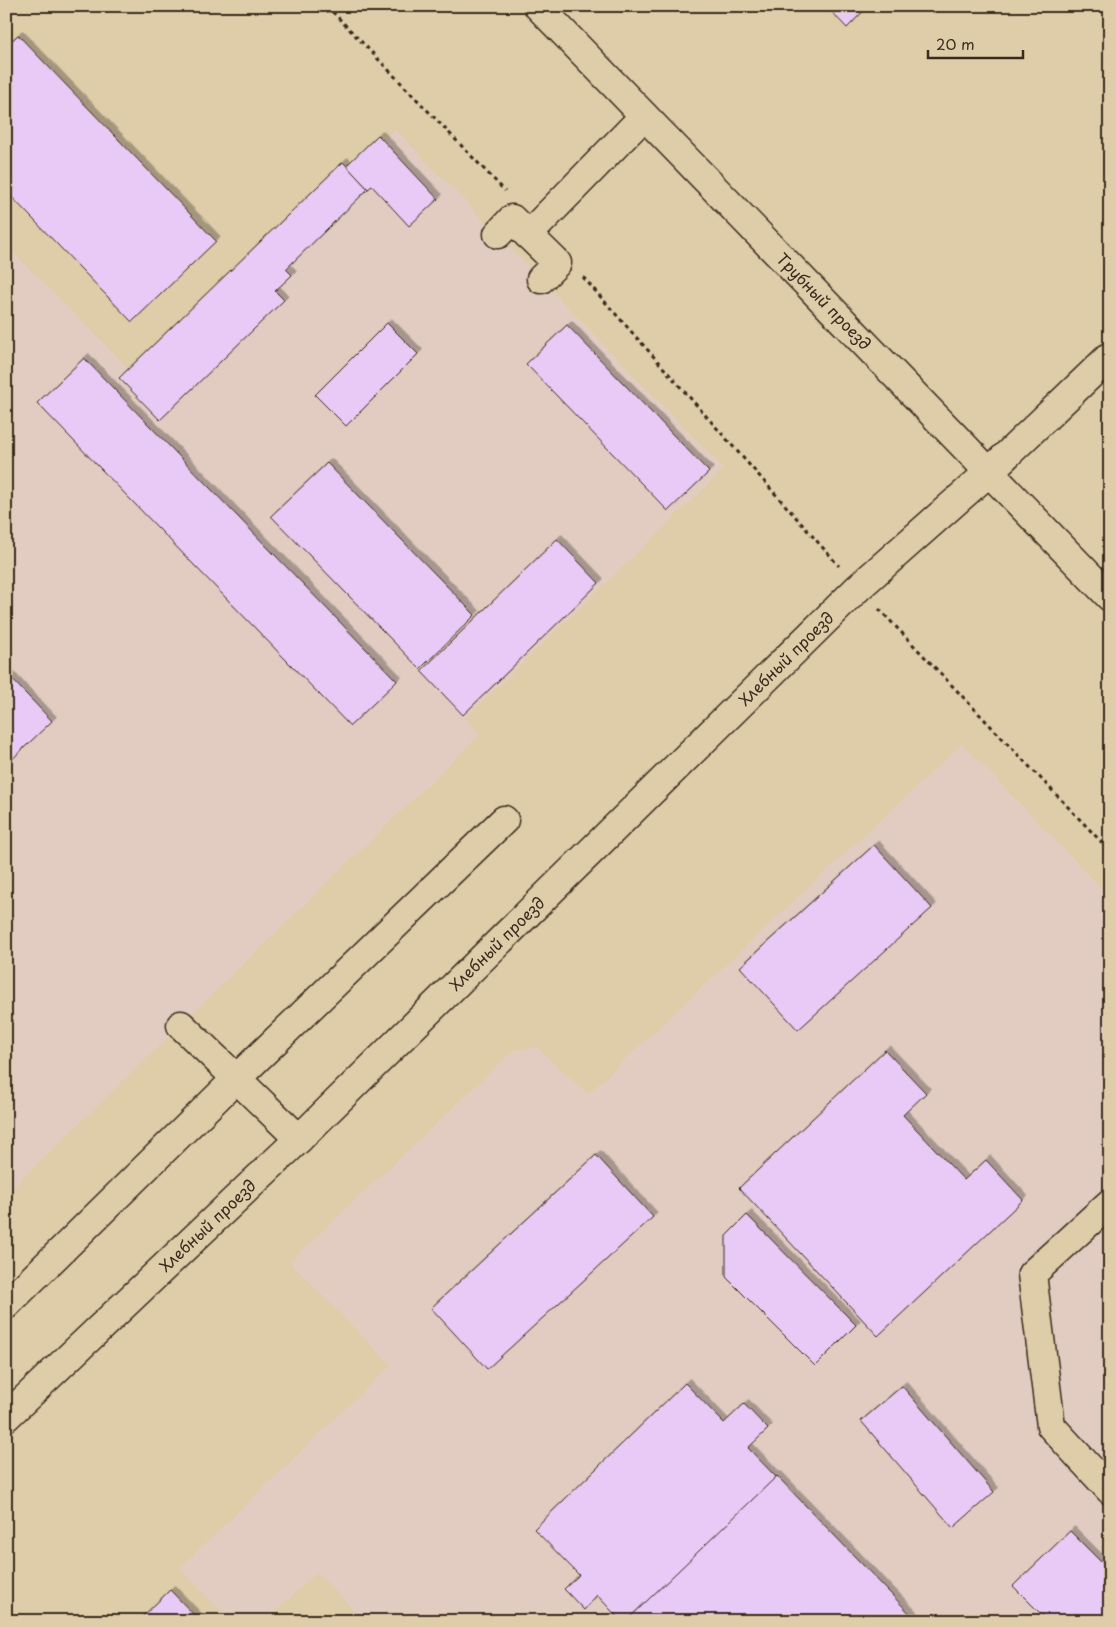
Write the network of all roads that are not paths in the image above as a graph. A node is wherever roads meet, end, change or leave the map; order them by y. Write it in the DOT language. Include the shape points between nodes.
graph roads {
  1 [pos="538,6"];
  2 [pos="644,116"];
  3 [pos="533,230"];
  4 [pos="498,234"];
  5 [pos="541,279"];
  6 [pos="1110,356"];
  7 [pos="989,472"];
  8 [pos="1110,597"];
  9 [pos="504,820"];
  10 [pos="181,1025"];
  11 [pos="236,1078"];
  12 [pos="299,1139"];
  13 [pos="1110,1203"];
  14 [pos="6,1305"];
  15 [pos="6,1417"];
  16 [pos="1110,1490"];
  1 -- 2 [label="street, Трубный проезд"];
  2 -- 3 [label="street"];
  2 -- 7 [label="street, Трубный проезд"];
  3 -- 4 [label="street" via="512,219"];
  3 -- 5 [label="street" via="557,263"];
  6 -- 7 [label="street, Хлебный проезд"];
  7 -- 8 [label="street, Трубный проезд"];
  7 -- 12 [label="street, Хлебный проезд" via="858,588"];
  9 -- 11 [label="street"];
  10 -- 11 [label="street"];
  11 -- 12 [label="street"];
  11 -- 14 [label="street"];
  12 -- 15 [label="street, Хлебный проезд"];
  13 -- 16 [label="street" via="1032,1274 1051,1426"];
}
